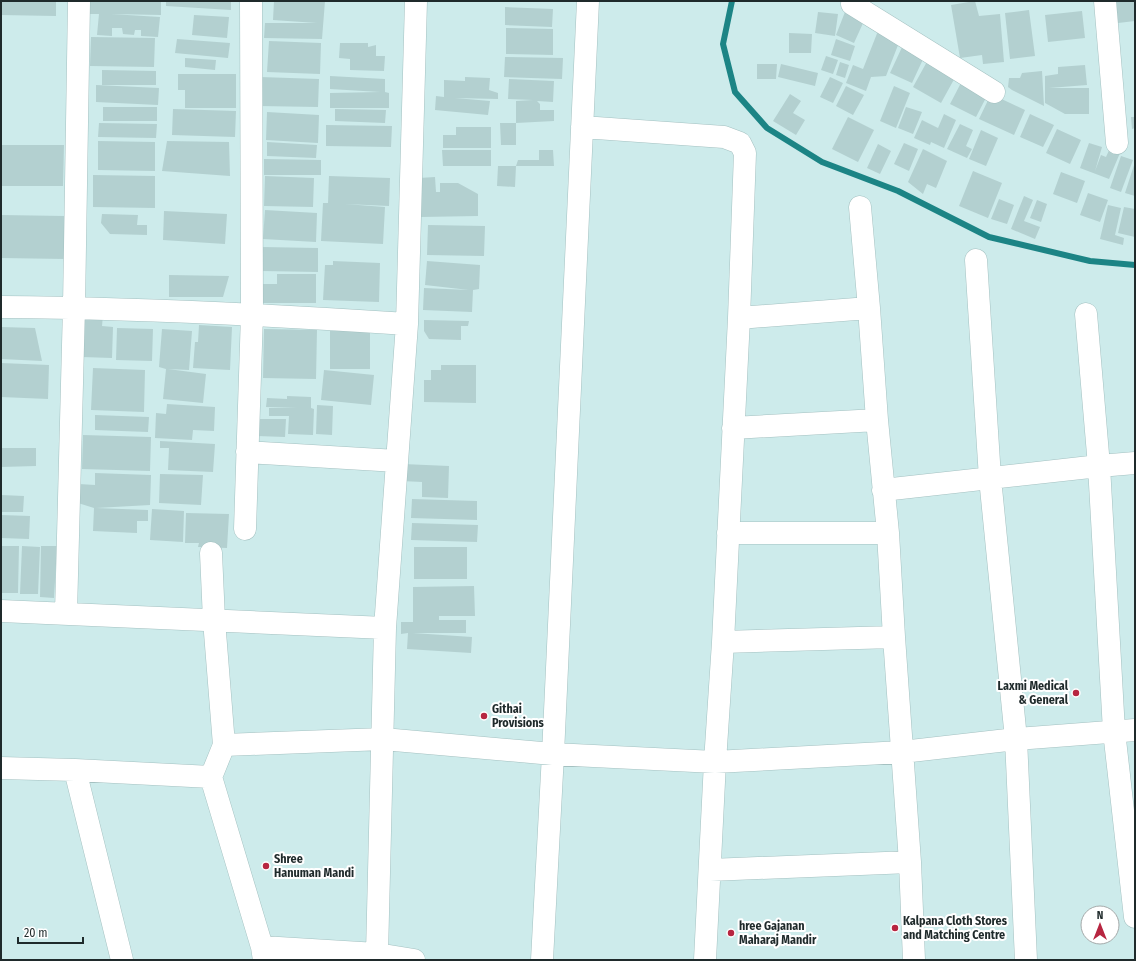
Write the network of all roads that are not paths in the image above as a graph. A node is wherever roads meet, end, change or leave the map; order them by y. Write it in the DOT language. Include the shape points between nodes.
graph roads {
  1 [pos="79,1"];
  2 [pos="251,1"];
  3 [pos="416,1"];
  4 [pos="588,1"];
  5 [pos="877,1"];
  6 [pos="1106,1"];
  7 [pos="849,2"];
  8 [pos="994,92"];
  9 [pos="582,127"];
  10 [pos="1117,143"];
  11 [pos="860,207"];
  12 [pos="976,260"];
  13 [pos="1,306"];
  14 [pos="74,307"];
  15 [pos="869,308"];
  16 [pos="252,314"];
  17 [pos="1086,314"];
  18 [pos="739,318"];
  19 [pos="407,324"];
  20 [pos="877,420"];
  21 [pos="733,428"];
  22 [pos="248,452"];
  23 [pos="397,461"];
  24 [pos="1135,463"];
  25 [pos="1099,466"];
  26 [pos="990,478"];
  27 [pos="883,490"];
  28 [pos="245,529"];
  29 [pos="728,533"];
  30 [pos="888,533"];
  31 [pos="211,553"];
  32 [pos="1,611"];
  33 [pos="66,614"];
  34 [pos="214,620"];
  35 [pos="385,628"];
  36 [pos="894,637"];
  37 [pos="723,642"];
  38 [pos="1125,731"];
  39 [pos="383,739"];
  40 [pos="1016,739"];
  41 [pos="224,745"];
  42 [pos="902,752"];
  43 [pos="553,754"];
  44 [pos="714,762"];
  45 [pos="1,768"];
  46 [pos="75,770"];
  47 [pos="211,777"];
  48 [pos="910,862"];
  49 [pos="710,870"];
  50 [pos="1135,917"];
  51 [pos="263,953"];
  52 [pos="377,954"];
  53 [pos="122,960"];
  54 [pos="414,960"];
  55 [pos="542,960"];
  56 [pos="705,960"];
  57 [pos="914,960"];
  58 [pos="1026,960"];
  1 -- 14 [label="street"];
  2 -- 16 [label="street"];
  3 -- 19 [label="street"];
  4 -- 9 [label="street"];
  5 -- 7 [label="street"];
  6 -- 10 [label="street"];
  7 -- 8 [label="street"];
  9 -- 18 [label="street" via="724,137 740,143 745,153"];
  9 -- 43 [label="street"];
  11 -- 15 [label="street"];
  12 -- 26 [label="street"];
  13 -- 14 [label="street"];
  14 -- 16 [label="street"];
  14 -- 33 [label="street"];
  15 -- 18 [label="street"];
  15 -- 20 [label="street"];
  16 -- 19 [label="street"];
  16 -- 22 [label="street"];
  17 -- 25 [label="street"];
  18 -- 21 [label="street"];
  19 -- 23 [label="street"];
  20 -- 21 [label="street"];
  20 -- 27 [label="street"];
  21 -- 29 [label="street"];
  22 -- 23 [label="street"];
  22 -- 28 [label="street"];
  23 -- 35 [label="street"];
  24 -- 25 [label="street"];
  25 -- 26 [label="street"];
  25 -- 38 [label="street"];
  26 -- 27 [label="street"];
  26 -- 40 [label="street"];
  27 -- 30 [label="street"];
  29 -- 30 [label="street"];
  29 -- 37 [label="street"];
  30 -- 36 [label="street"];
  31 -- 34 [label="street"];
  32 -- 33 [label="street"];
  33 -- 34 [label="street"];
  34 -- 35 [label="street"];
  34 -- 41 [label="street"];
  35 -- 39 [label="street"];
  36 -- 37 [label="street"];
  36 -- 42 [label="street"];
  37 -- 44 [label="street"];
  38 -- 40 [label="street"];
  38 -- 50 [label="street"];
  39 -- 41 [label="street"];
  39 -- 43 [label="street"];
  39 -- 52 [label="street"];
  40 -- 42 [label="street"];
  40 -- 58 [label="street"];
  41 -- 47 [label="street"];
  42 -- 44 [label="street"];
  42 -- 48 [label="street"];
  43 -- 44 [label="street"];
  43 -- 55 [label="street"];
  44 -- 49 [label="street"];
  45 -- 46 [label="street"];
  46 -- 47 [label="street"];
  46 -- 53 [label="street"];
  47 -- 51 [label="street"];
  48 -- 49 [label="street"];
  48 -- 57 [label="street"];
  49 -- 56 [label="street"];
  51 -- 52 [label="street"];
  52 -- 54 [label="street"];
}
